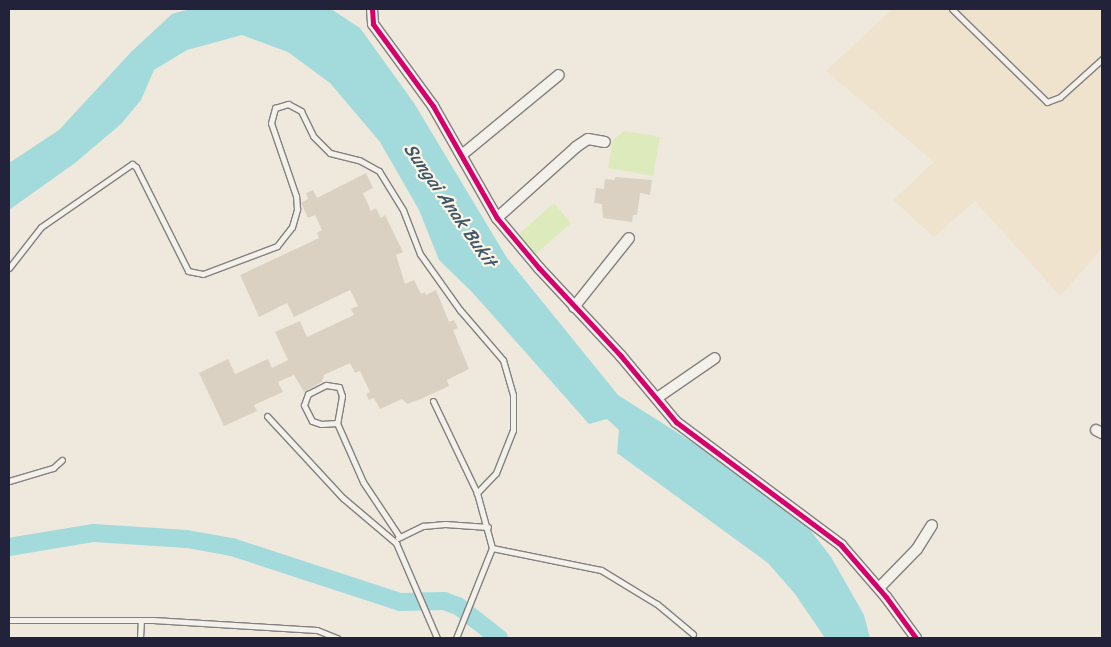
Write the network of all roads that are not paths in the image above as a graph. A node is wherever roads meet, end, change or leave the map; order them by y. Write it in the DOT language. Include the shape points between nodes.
graph roads {
  1 [pos="372,9"];
  2 [pos="952,9"];
  3 [pos="1102,59"];
  4 [pos="559,75"];
  5 [pos="605,142"];
  6 [pos="463,154"];
  7 [pos="497,218"];
  8 [pos="629,238"];
  9 [pos="9,268"];
  10 [pos="574,307"];
  11 [pos="715,358"];
  12 [pos="657,398"];
  13 [pos="433,401"];
  14 [pos="267,416"];
  15 [pos="337,423"];
  16 [pos="62,460"];
  17 [pos="9,481"];
  18 [pos="477,493"];
  19 [pos="932,525"];
  20 [pos="488,527"];
  21 [pos="399,536"];
  22 [pos="396,543"];
  23 [pos="492,548"];
  24 [pos="879,588"];
  25 [pos="9,620"];
  26 [pos="141,620"];
  27 [pos="693,634"];
  28 [pos="140,638"];
  29 [pos="337,638"];
  30 [pos="437,638"];
  31 [pos="456,638"];
  32 [pos="916,638"];
  1 -- 6 [label="street" via="373,24 416,78"];
  2 -- 3 [label="lane" via="1047,102 1060,97"];
  4 -- 6 [label="street"];
  5 -- 7 [label="street" via="588,139 576,147"];
  6 -- 7 [label="street"];
  7 -- 10 [label="street"];
  8 -- 10 [label="street"];
  9 -- 18 [label="lane" via="41,226 132,164 188,271 203,274 277,246 292,227 297,209 296,196 271,123 275,108 288,104 301,111 313,136 330,152 359,160 379,171 403,210 420,254 460,310 503,360 513,395 513,430 496,472"];
  10 -- 12 [label="street"];
  11 -- 12 [label="street"];
  12 -- 24 [label="street" via="676,422 841,545"];
  13 -- 18 [label="lane"];
  14 -- 22 [label="lane" via="343,498"];
  15 -- 15 [label="lane" via="342,396 339,387 326,385 308,394 304,405 312,421"];
  15 -- 21 [label="lane" via="363,482"];
  16 -- 17 [label="lane" via="53,468"];
  18 -- 20 [label="lane"];
  19 -- 24 [label="street" via="918,548"];
  20 -- 21 [label="lane" via="423,526"];
  20 -- 23 [label="lane"];
  21 -- 22 [label="lane"];
  22 -- 30 [label="lane"];
  23 -- 27 [label="lane" via="601,570 657,604"];
  23 -- 31 [label="lane"];
  24 -- 32 [label="street"];
  25 -- 26 [label="lane"];
  26 -- 28 [label="lane"];
  26 -- 29 [label="lane" via="317,630"];
}
